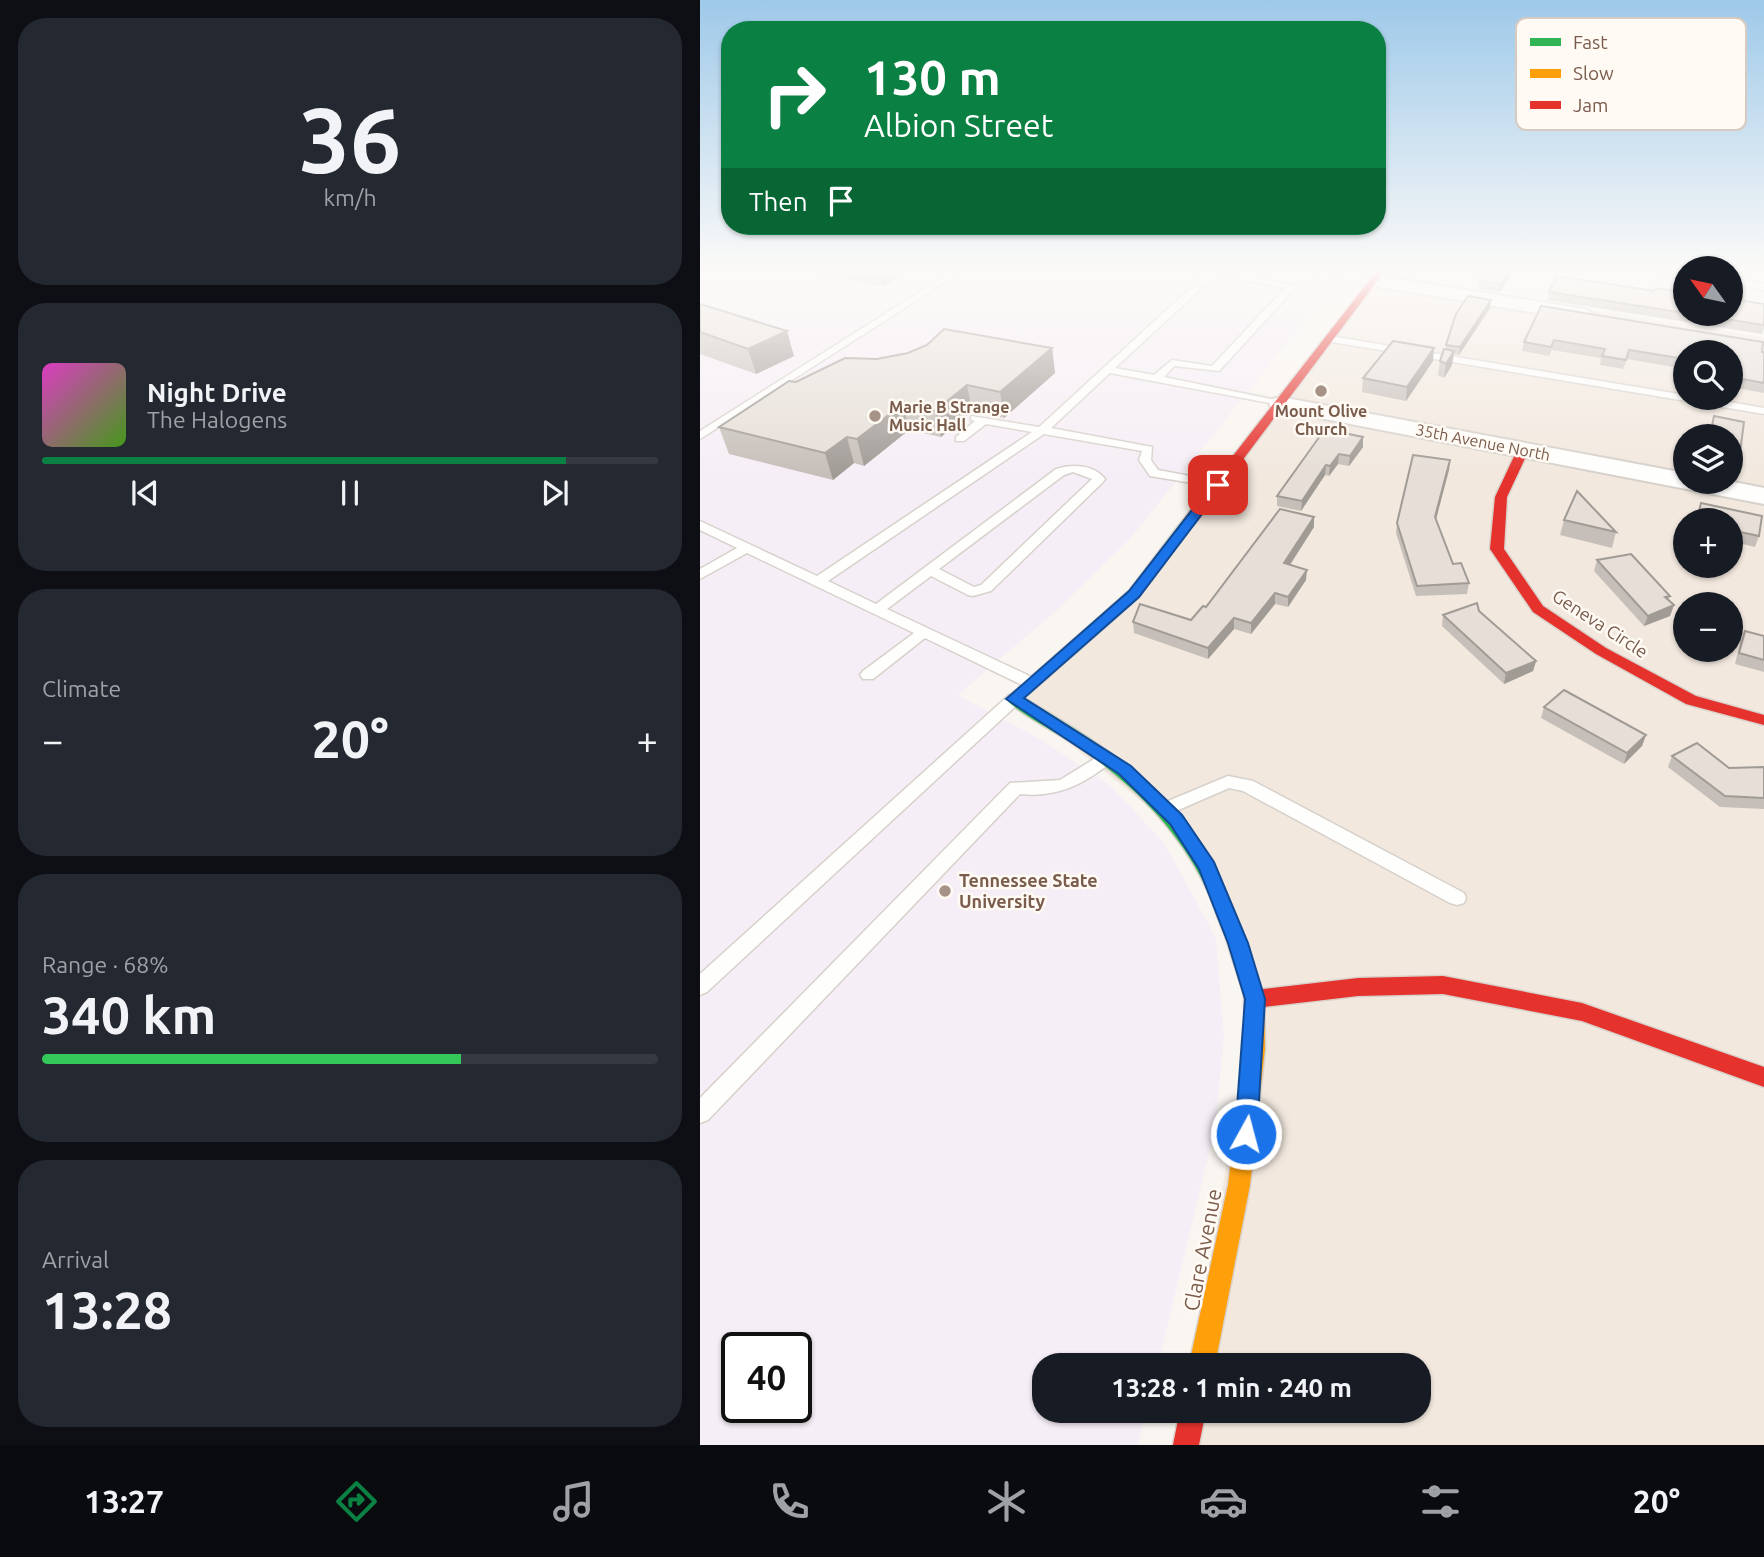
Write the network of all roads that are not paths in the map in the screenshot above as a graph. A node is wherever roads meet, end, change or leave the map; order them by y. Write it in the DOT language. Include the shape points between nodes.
graph roads {
  1 [pos="851,339"];
  2 [pos="1143,339"];
  3 [pos="1242,339"];
  4 [pos="1330,339"];
  5 [pos="1333,339"];
  6 [pos="1110,370"];
  7 [pos="1156,379"];
  8 [pos="1281,404"];
  9 [pos="1764,411"];
  10 [pos="1040,432"];
  11 [pos="700,436"];
  12 [pos="960,439"];
  13 [pos="1522,450"];
  14 [pos="1673,478"];
  15 [pos="1218,485"];
  16 [pos="1743,491"];
  17 [pos="1764,495"];
  18 [pos="700,525"];
  19 [pos="747,547"];
  20 [pos="930,570"];
  21 [pos="700,575"];
  22 [pos="818,581"];
  23 [pos="877,610"];
  24 [pos="924,632"];
  25 [pos="868,675"];
  26 [pos="1031,683"];
  27 [pos="1014,699"];
  28 [pos="1764,720"];
  29 [pos="1107,757"];
  30 [pos="1167,810"];
  31 [pos="1457,898"];
  32 [pos="700,986"];
  33 [pos="1255,999"];
  34 [pos="1764,1077"];
  35 [pos="700,1113"];
  36 [pos="1204,1353"];
  37 [pos="1190,1423"];
  38 [pos="1186,1445"];
  1 -- 11 [label="lane"];
  2 -- 6 [label="lane"];
  3 -- 7 [label="lane" via="1215,369 1172,363"];
  4 -- 8 [label="street"];
  5 -- 9 [label="lane"];
  6 -- 7 [label="lane"];
  6 -- 10 [label="lane"];
  7 -- 8 [label="lane"];
  8 -- 13 [label="street, 35th Avenue North"];
  8 -- 15 [label="street"];
  10 -- 12 [label="lane" via="980,419"];
  10 -- 15 [label="lane" via="1087,435 1148,449 1145,460 1154,473"];
  10 -- 22 [label="lane"];
  13 -- 14 [label="street, 35th Avenue North"];
  13 -- 28 [label="street, Geneva Circle" via="1501,498 1497,549 1538,609 1601,651 1691,700"];
  15 -- 26 [label="street" via="1134,594"];
  16 -- 17 [label="street, 35th Avenue North"];
  18 -- 19 [label="lane"];
  19 -- 21 [label="lane"];
  19 -- 22 [label="lane"];
  20 -- 20 [label="lane" via="1060,472 1072,468 1099,479 986,588 973,592"];
  20 -- 23 [label="lane"];
  22 -- 23 [label="lane"];
  23 -- 24 [label="lane"];
  24 -- 25 [label="lane"];
  24 -- 26 [label="lane"];
  26 -- 27 [label="street"];
  27 -- 29 [label="street, Clare Avenue"];
  27 -- 32 [label="lane"];
  29 -- 30 [label="street, Clare Avenue"];
  29 -- 35 [label="lane" via="1057,789 1016,787"];
  30 -- 31 [label="lane" via="1228,782 1247,785"];
  30 -- 33 [label="street, Clare Avenue" via="1207,867"];
  33 -- 34 [label="street" via="1358,987 1443,985 1582,1012"];
  33 -- 36 [label="street, Clare Avenue" via="1244,1154"];
  37 -- 38 [label="street"];
}
